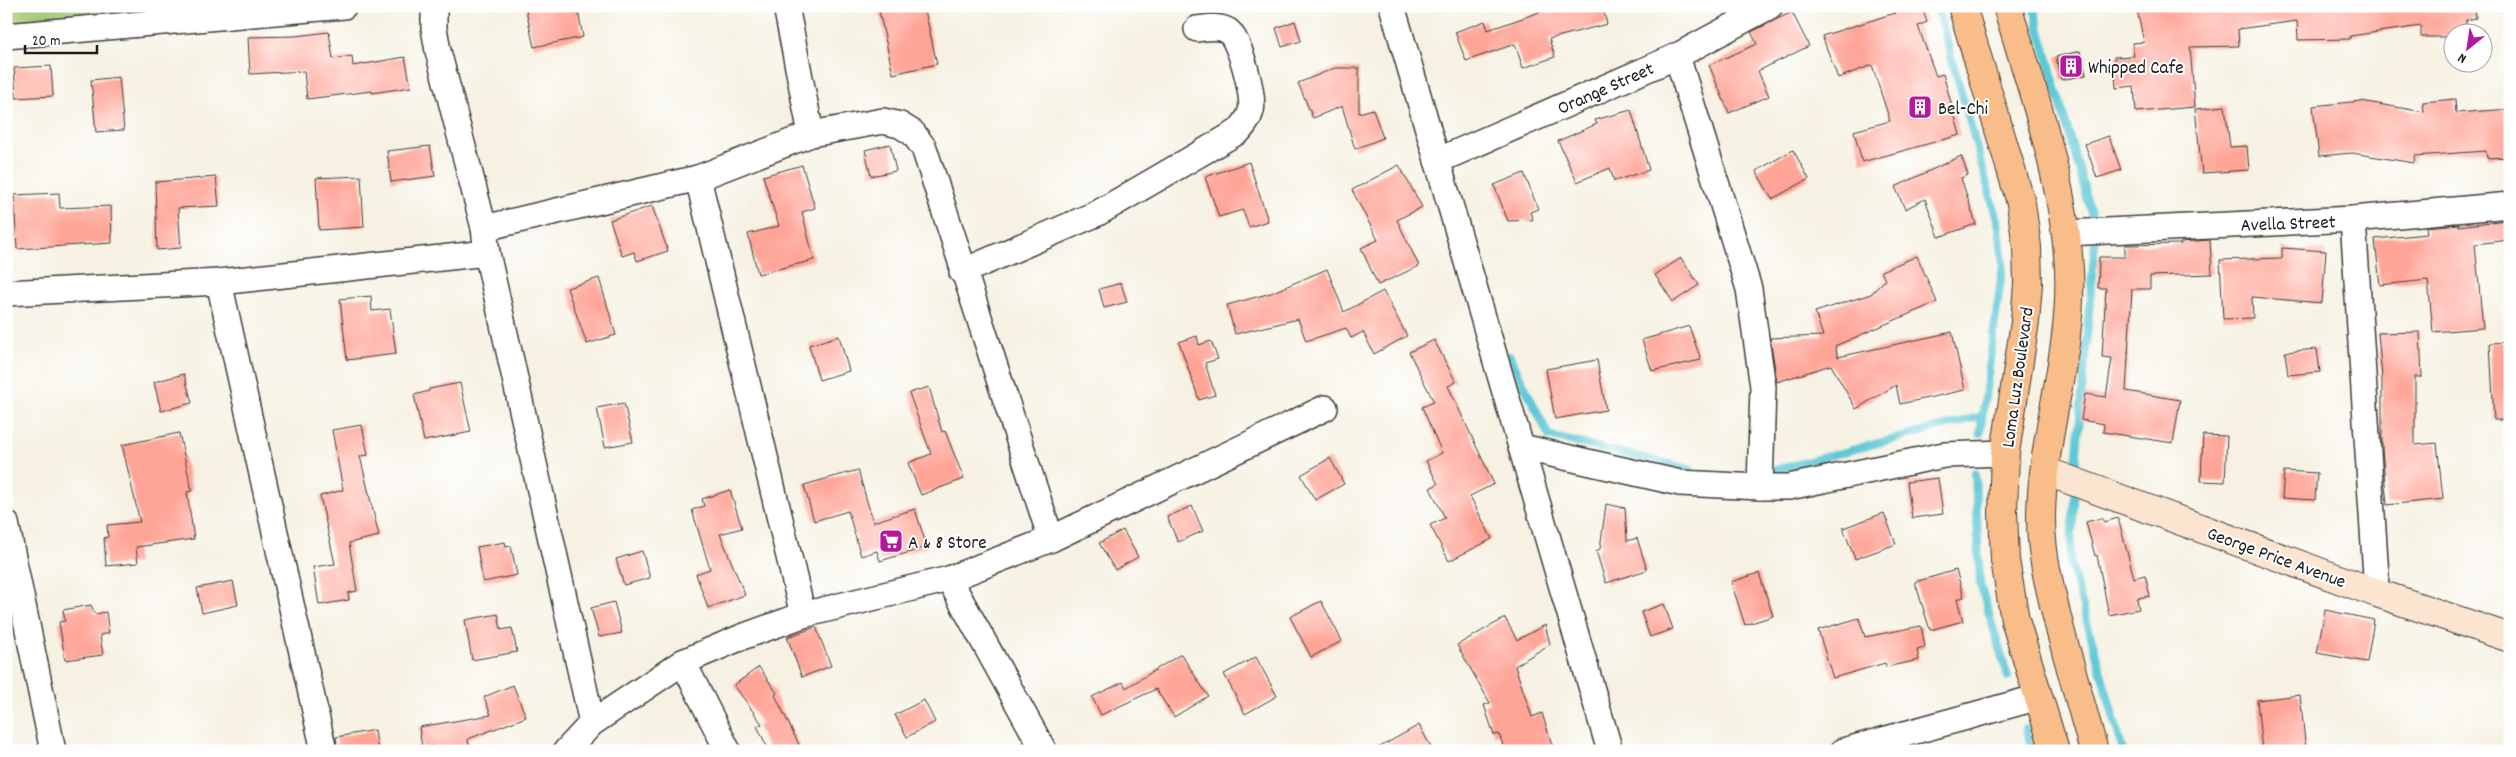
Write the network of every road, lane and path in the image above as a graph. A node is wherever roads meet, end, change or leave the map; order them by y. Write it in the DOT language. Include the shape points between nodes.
graph roads {
  1 [pos="344,6"];
  2 [pos="434,6"];
  3 [pos="786,6"];
  4 [pos="1392,6"];
  5 [pos="1770,6"];
  6 [pos="1962,6"];
  7 [pos="2007,6"];
  8 [pos="1197,29"];
  9 [pos="6,36"];
  10 [pos="1678,56"];
  11 [pos="812,134"];
  12 [pos="1437,161"];
  13 [pos="698,178"];
  14 [pos="2510,205"];
  15 [pos="2354,219"];
  16 [pos="484,228"];
  17 [pos="2066,233"];
  18 [pos="487,254"];
  19 [pos="962,272"];
  20 [pos="219,282"];
  21 [pos="6,293"];
  22 [pos="1325,408"];
  23 [pos="1521,447"];
  24 [pos="2005,454"];
  25 [pos="2045,471"];
  26 [pos="1760,487"];
  27 [pos="6,523"];
  28 [pos="1051,539"];
  29 [pos="949,579"];
  30 [pos="2374,592"];
  31 [pos="803,615"];
  32 [pos="2510,638"];
  33 [pos="684,662"];
  34 [pos="2039,696"];
  35 [pos="592,723"];
  36 [pos="54,751"];
  37 [pos="324,751"];
  38 [pos="566,751"];
  39 [pos="728,751"];
  40 [pos="1044,751"];
  41 [pos="1610,751"];
  42 [pos="1843,751"];
  43 [pos="2055,751"];
  44 [pos="2094,751"];
  1 -- 9 [label="street"];
  2 -- 16 [label="street" via="438,51"];
  3 -- 11 [label="street"];
  4 -- 12 [label="street"];
  5 -- 10 [label="street, Orange Street"];
  6 -- 24 [label="highway, Loma Luz Boulevard" via="2021,203 2027,247 2025,322"];
  7 -- 17 [label="highway" via="2052,165"];
  8 -- 19 [label="street" via="1217,27 1227,30 1236,39 1252,94 1252,110 1246,124 1098,213"];
  10 -- 12 [label="street, Orange Street"];
  10 -- 26 [label="street" via="1749,289 1762,387"];
  11 -- 13 [label="street"];
  11 -- 19 [label="street" via="883,121 900,125 913,133 924,148"];
  12 -- 23 [label="street"];
  13 -- 16 [label="street"];
  13 -- 31 [label="street"];
  14 -- 15 [label="street, Avella Street"];
  15 -- 17 [label="street, Avella Street"];
  15 -- 30 [label="street" via="2376,576"];
  16 -- 18 [label="street"];
  17 -- 25 [label="highway" via="2070,302 2066,348"];
  18 -- 20 [label="street"];
  18 -- 35 [label="street"];
  19 -- 28 [label="street"];
  20 -- 21 [label="street"];
  20 -- 37 [label="street"];
  22 -- 28 [label="street"];
  23 -- 26 [label="street" via="1680,483"];
  23 -- 41 [label="street"];
  24 -- 26 [label="street" via="1944,455 1789,487"];
  24 -- 34 [label="highway, Loma Luz Boulevard" via="2005,560 2015,620"];
  25 -- 30 [label="street, George Price Avenue"];
  25 -- 44 [label="highway" via="2041,522 2045,561"];
  27 -- 36 [label="street"];
  28 -- 29 [label="street"];
  29 -- 31 [label="street"];
  29 -- 40 [label="street"];
  30 -- 32 [label="street, George Price Avenue"];
  31 -- 33 [label="street"];
  33 -- 35 [label="street"];
  33 -- 39 [label="street"];
  34 -- 42 [label="street"];
  34 -- 43 [label="highway, Loma Luz Boulevard"];
  35 -- 38 [label="street"];
}
